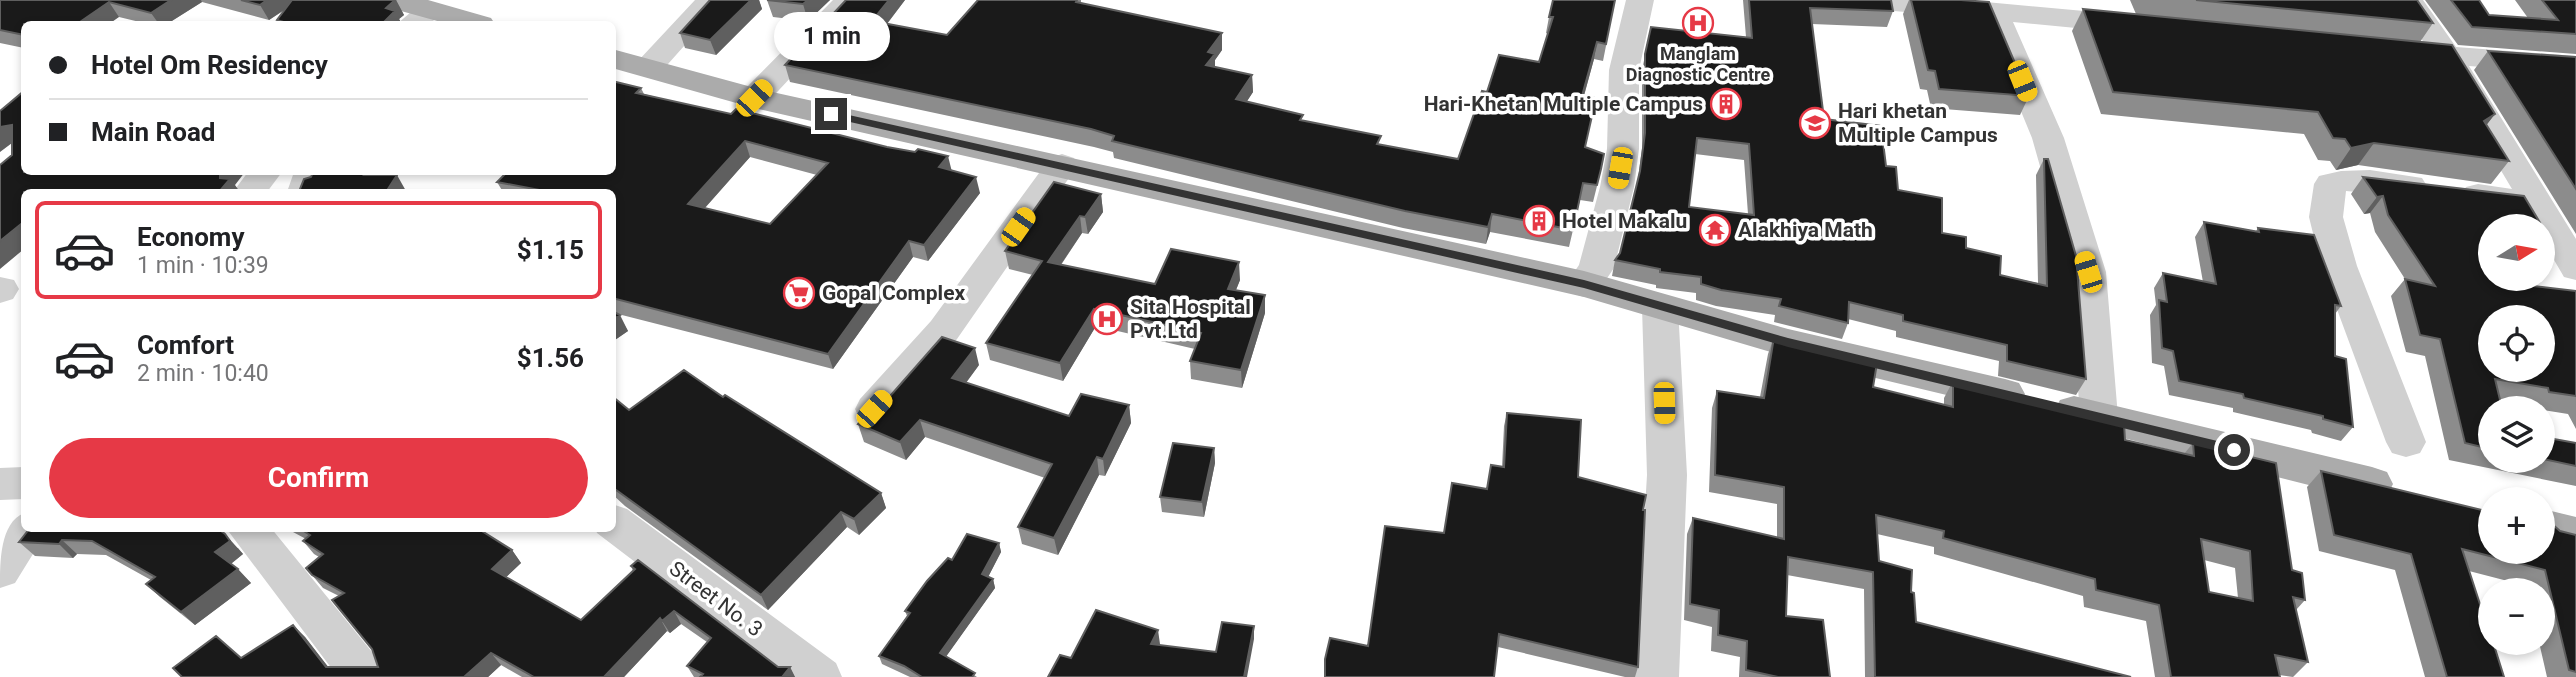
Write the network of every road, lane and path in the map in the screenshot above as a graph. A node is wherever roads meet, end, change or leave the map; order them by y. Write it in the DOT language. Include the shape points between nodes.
graph roads {
  1 [pos="394,0"];
  2 [pos="711,0"];
  3 [pos="849,0"];
  4 [pos="1640,0"];
  5 [pos="1884,0"];
  6 [pos="2408,0"];
  7 [pos="1994,11"];
  8 [pos="2105,11"];
  9 [pos="420,18"];
  10 [pos="450,21"];
  11 [pos="2150,26"];
  12 [pos="2380,50"];
  13 [pos="2448,56"];
  14 [pos="616,59"];
  15 [pos="2576,65"];
  16 [pos="649,67"];
  17 [pos="754,98"];
  18 [pos="1062,165"];
  19 [pos="263,175"];
  20 [pos="252,189"];
  21 [pos="2539,204"];
  22 [pos="2576,268"];
  23 [pos="1584,284"];
  24 [pos="1660,307"];
  25 [pos="874,409"];
  26 [pos="2099,417"];
  27 [pos="2406,442"];
  28 [pos="2409,493"];
  29 [pos="616,524"];
  30 [pos="2555,530"];
  31 [pos="26,532"];
  32 [pos="249,532"];
  33 [pos="2576,535"];
  34 [pos="0,570"];
  35 [pos="365,677"];
  36 [pos="820,677"];
  37 [pos="1657,677"];
  1 -- 9 [label="main road"];
  2 -- 16 [label="street"];
  3 -- 17 [label="street"];
  4 -- 23 [label="street" via="1625,70 1617,187 1596,268"];
  5 -- 7 [label="street"];
  6 -- 13 [label="street"];
  7 -- 8 [label="street"];
  7 -- 26 [label="street" via="2048,138 2088,272"];
  8 -- 11 [label="street"];
  9 -- 10 [label="main road"];
  12 -- 13 [label="street"];
  13 -- 15 [label="street"];
  13 -- 21 [label="street"];
  14 -- 16 [label="main road"];
  16 -- 17 [label="main road"];
  17 -- 18 [label="main road"];
  18 -- 23 [label="main road"];
  18 -- 25 [label="street" via="944,330"];
  19 -- 20 [label="street"];
  21 -- 22 [label="street"];
  21 -- 27 [label="street" via="2358,179 2330,184 2326,217 2339,266"];
  23 -- 24 [label="main road"];
  24 -- 26 [label="main road" via="1788,343"];
  24 -- 37 [label="street" via="1667,475"];
  26 -- 28 [label="main road"];
  29 -- 36 [label="street, Street No. 3"];
  30 -- 33 [label="main road"];
  31 -- 34 [label="street"];
  32 -- 35 [label="street"];
}
